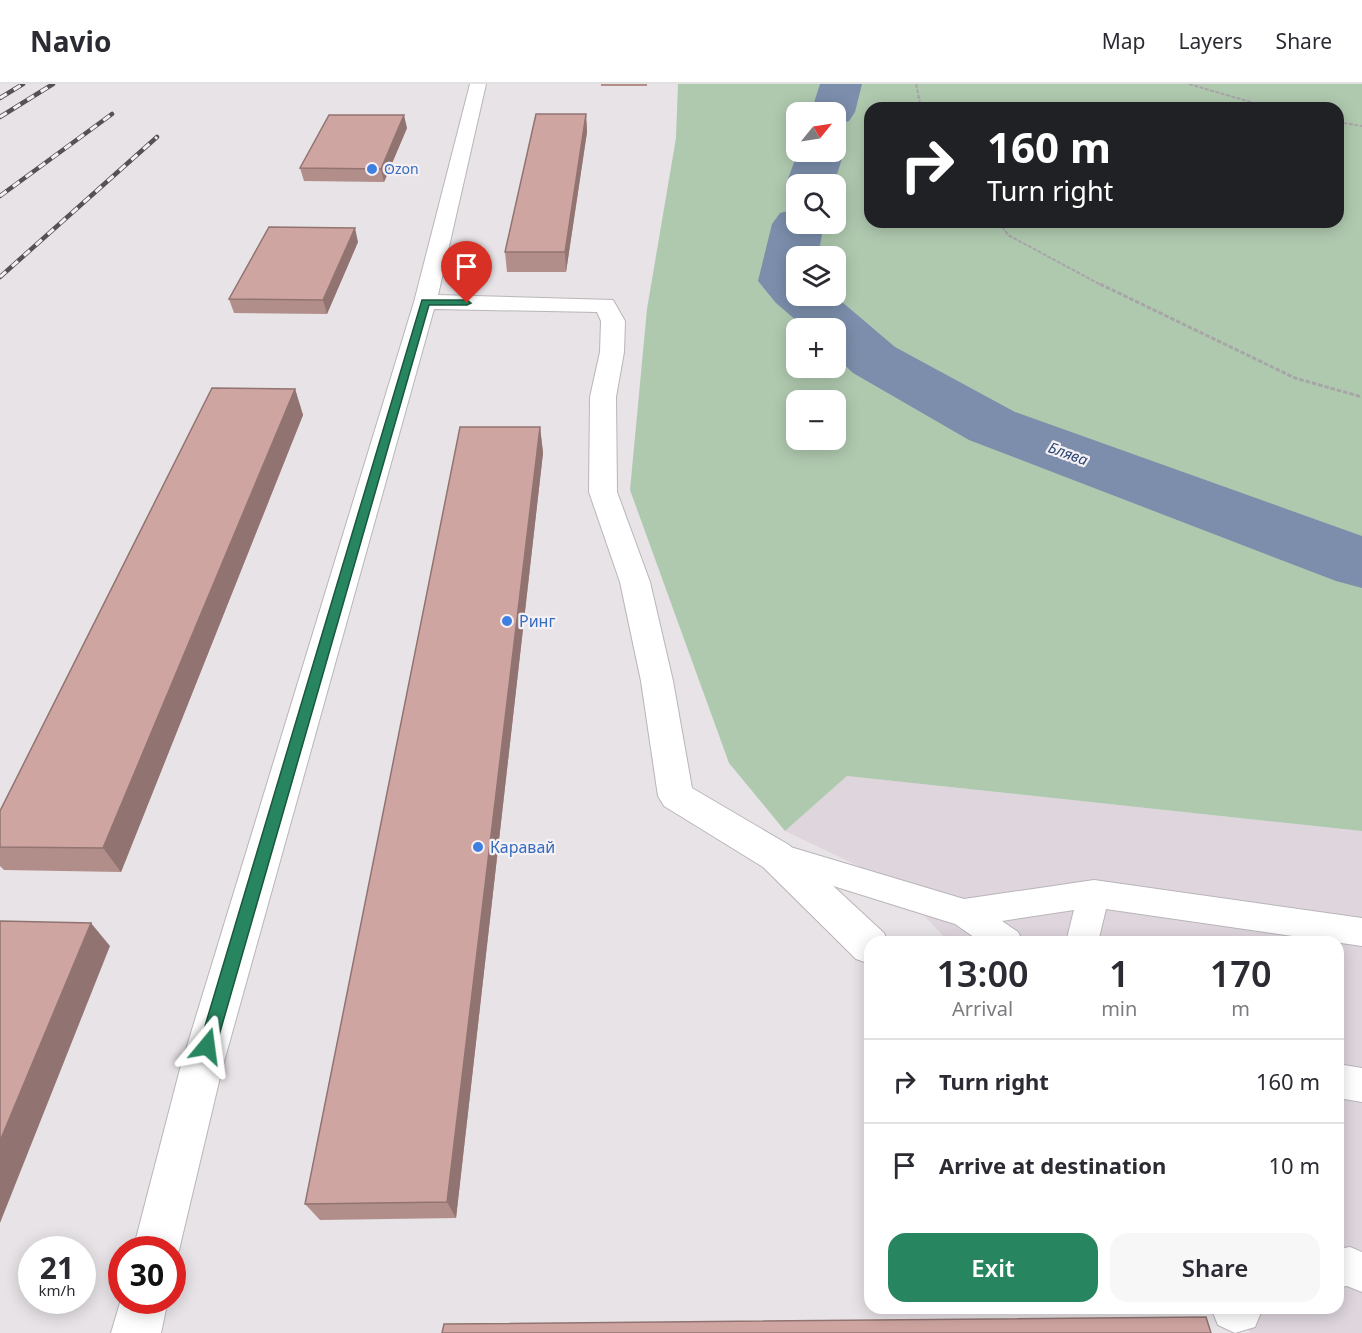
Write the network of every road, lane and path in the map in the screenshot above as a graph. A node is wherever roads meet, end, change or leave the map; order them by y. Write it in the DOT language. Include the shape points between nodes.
graph roads {
  1 [pos="478,84"];
  2 [pos="916,84"];
  3 [pos="1189,84"];
  4 [pos="920,102"];
  5 [pos="1250,102"];
  6 [pos="1344,123"];
  7 [pos="1362,126"];
  8 [pos="1003,228"];
  9 [pos="425,302"];
  10 [pos="1362,397"];
  11 [pos="776,856"];
  12 [pos="1094,894"];
  13 [pos="964,913"];
  14 [pos="1362,932"];
  15 [pos="998,936"];
  16 [pos="1084,936"];
  17 [pos="864,940"];
  18 [pos="1344,1082"];
  19 [pos="1362,1085"];
  20 [pos="159,1236"];
  21 [pos="1344,1267"];
  22 [pos="1362,1273"];
  23 [pos="141,1314"];
  24 [pos="136,1333"];
  1 -- 9 [label="street"];
  2 -- 4 [label="path"];
  3 -- 5 [label="path"];
  6 -- 7 [label="path"];
  8 -- 10 [label="path" via="1008,235 1073,271 1295,378"];
  9 -- 11 [label="street" via="605,305 613,321 612,352 603,396 603,492 635,582 676,796"];
  9 -- 20 [label="street" via="201,1069"];
  11 -- 13 [label="lane"];
  11 -- 17 [label="street"];
  12 -- 13 [label="lane"];
  12 -- 14 [label="lane"];
  12 -- 16 [label="lane"];
  13 -- 15 [label="lane"];
  18 -- 19 [label="lane"];
  21 -- 22 [label="lane"];
  23 -- 24 [label="street"];
}
